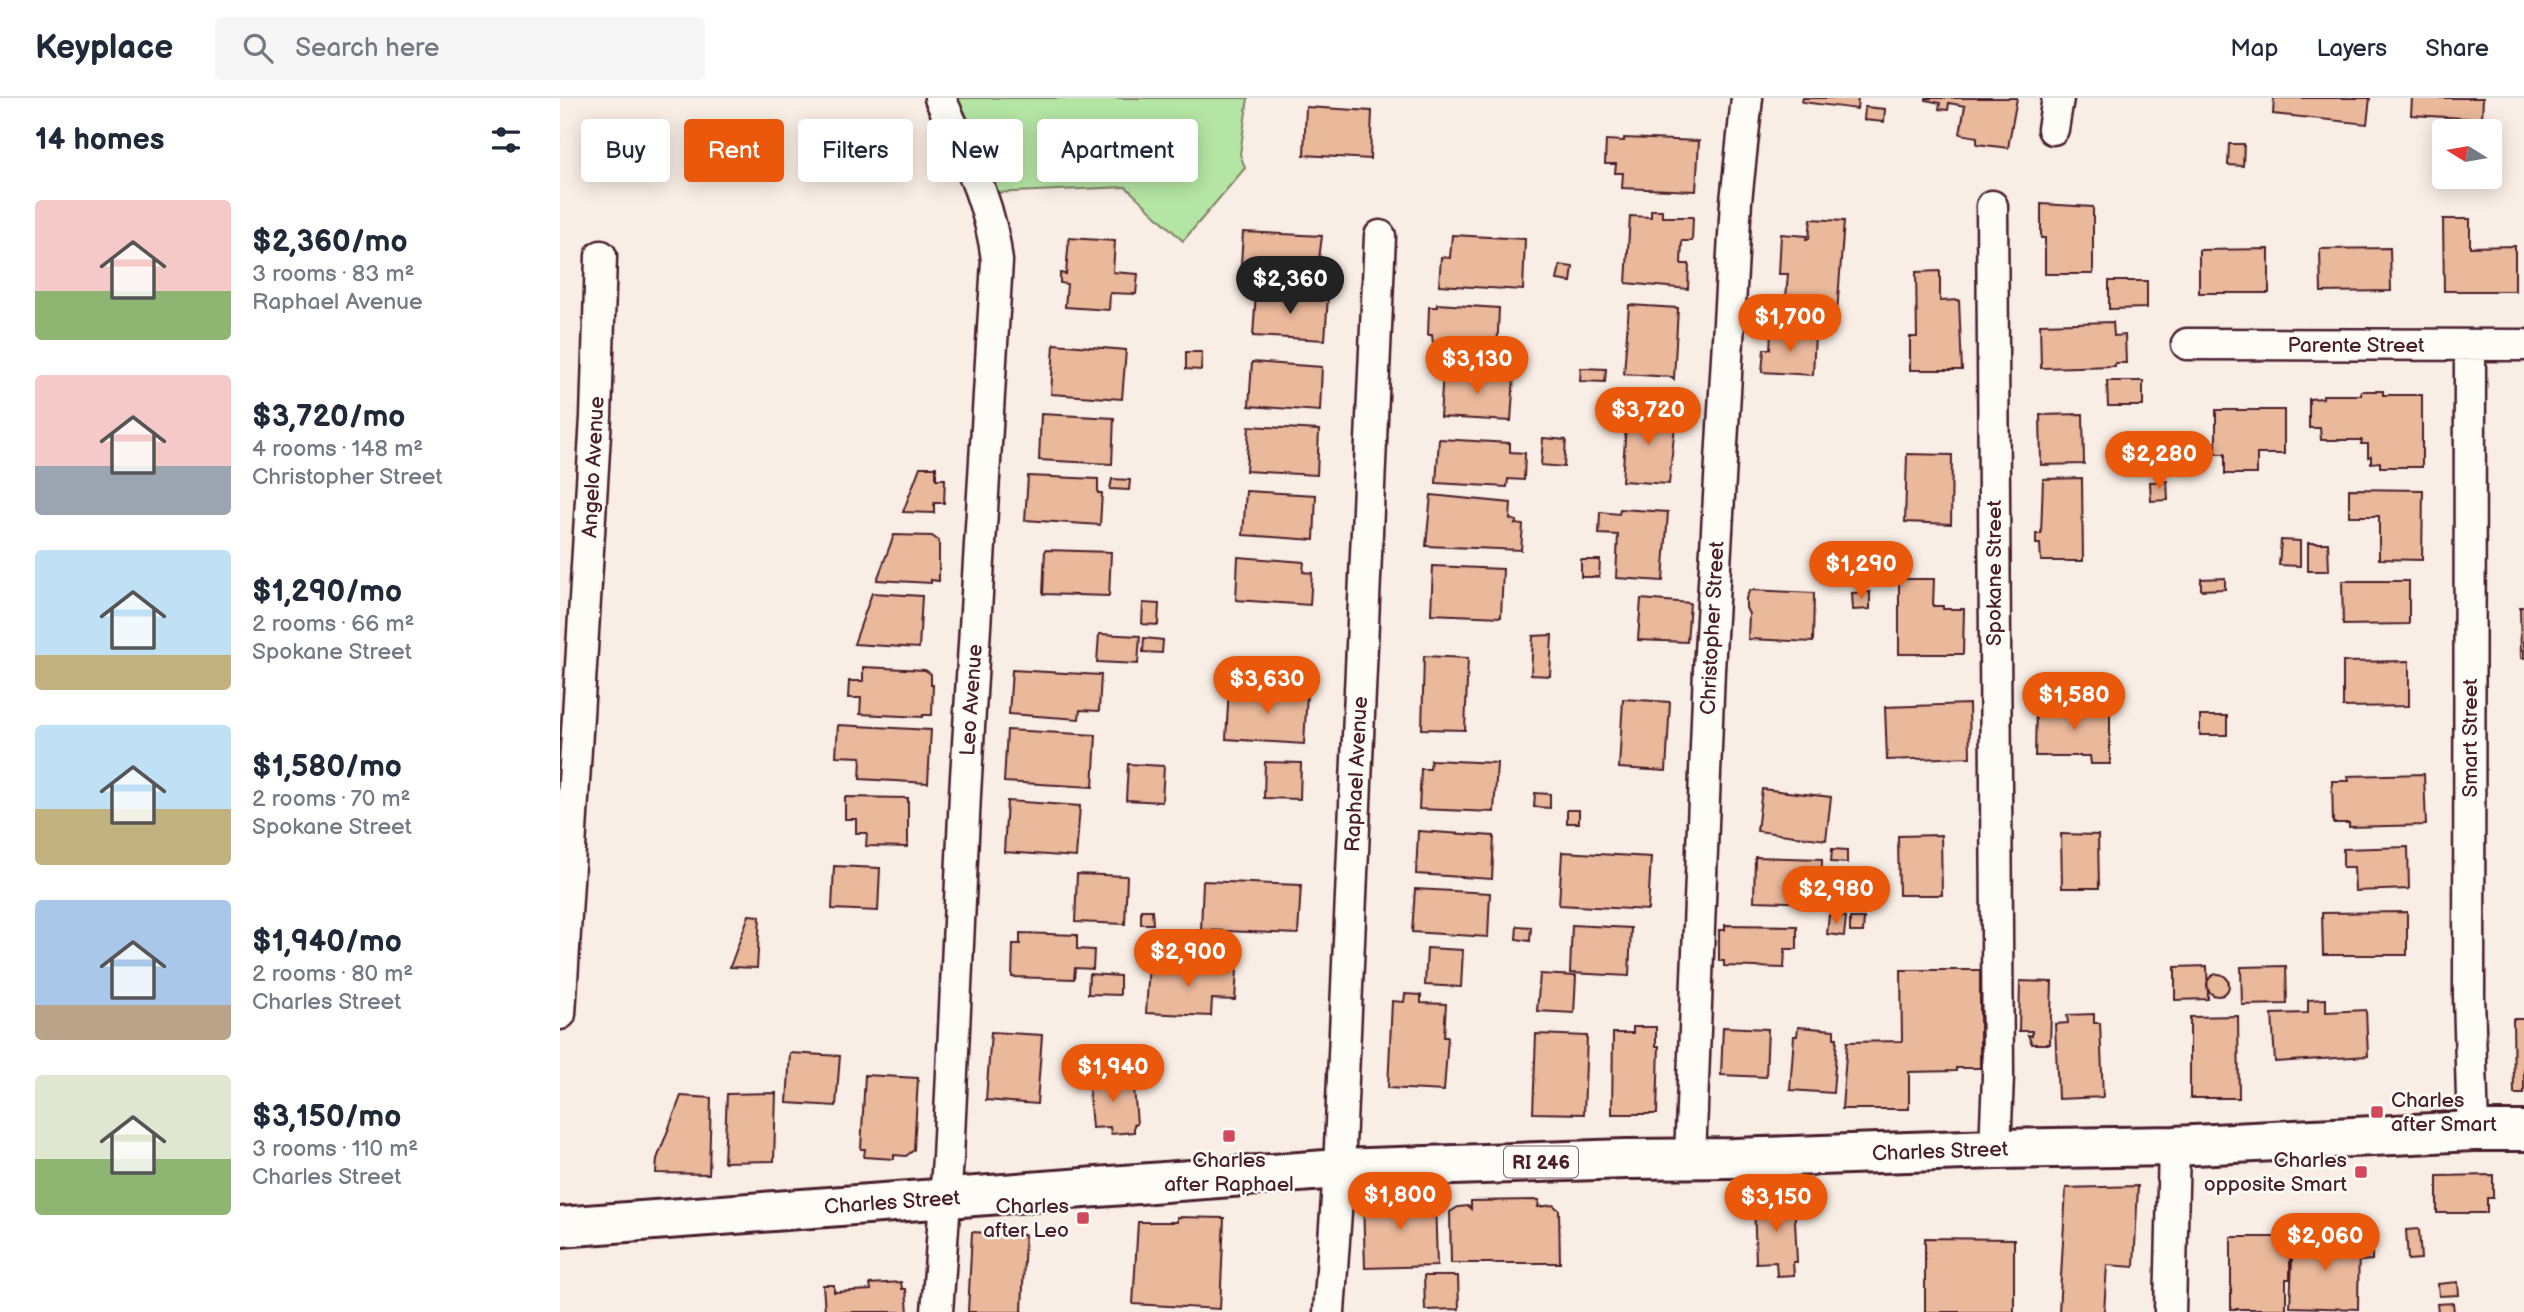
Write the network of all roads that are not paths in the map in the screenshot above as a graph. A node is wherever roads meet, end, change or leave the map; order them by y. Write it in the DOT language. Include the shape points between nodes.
graph roads {
  1 [pos="940,98"];
  2 [pos="1747,98"];
  3 [pos="2059,98"];
  4 [pos="2053,129"];
  5 [pos="1992,206"];
  6 [pos="1380,236"];
  7 [pos="601,256"];
  8 [pos="2188,344"];
  9 [pos="2470,345"];
  10 [pos="2524,345"];
  11 [pos="560,1014"];
  12 [pos="2473,1130"];
  13 [pos="2524,1131"];
  14 [pos="2174,1146"];
  15 [pos="1995,1149"];
  16 [pos="1690,1158"];
  17 [pos="1339,1169"];
  18 [pos="945,1198"];
  19 [pos="560,1227"];
  20 [pos="937,1312"];
  21 [pos="1329,1312"];
  22 [pos="2170,1312"];
  1 -- 18 [label="street, Leo Avenue" via="983,195 997,261"];
  2 -- 16 [label="street, Christopher Street" via="1736,201 1709,670"];
  3 -- 4 [label="street"];
  5 -- 15 [label="street, Spokane Street"];
  6 -- 17 [label="street, Raphael Avenue"];
  7 -- 11 [label="street, Angelo Avenue" via="596,417"];
  8 -- 9 [label="street, Parente Street"];
  9 -- 10 [label="street, Parente Street"];
  9 -- 12 [label="street, Smart Street"];
  12 -- 13 [label="main road, Charles Street / RI 246"];
  12 -- 14 [label="main road, Charles Street / RI 246"];
  14 -- 15 [label="main road, Charles Street / RI 246"];
  14 -- 22 [label="street"];
  15 -- 16 [label="main road, Charles Street / RI 246"];
  16 -- 17 [label="main road, Charles Street / RI 246"];
  17 -- 18 [label="main road, Charles Street / RI 246"];
  17 -- 21 [label="street, Raphael Avenue"];
  18 -- 19 [label="main road, Charles Street / RI 246"];
  18 -- 20 [label="street, Leo Avenue"];
}
